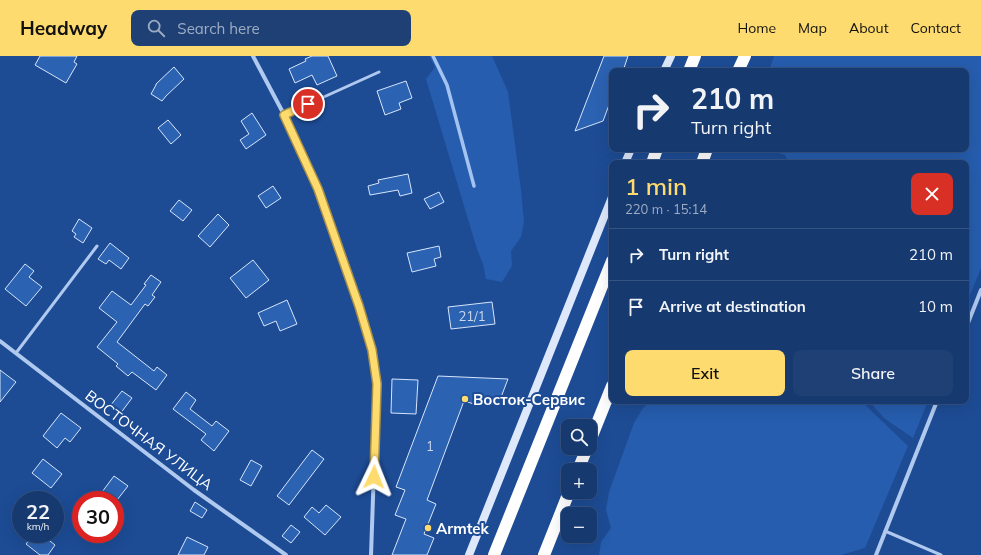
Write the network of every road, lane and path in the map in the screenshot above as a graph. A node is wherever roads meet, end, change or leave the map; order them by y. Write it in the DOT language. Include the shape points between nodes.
graph roads {
  1 [pos="253,56"];
  2 [pos="671,56"];
  3 [pos="694,56"];
  4 [pos="744,56"];
  5 [pos="665,68"];
  6 [pos="689,68"];
  7 [pos="739,68"];
  8 [pos="380,72"];
  9 [pos="284,115"];
  10 [pos="609,205"];
  11 [pos="97,246"];
  12 [pos="609,268"];
  13 [pos="981,290"];
  14 [pos="969,320"];
  15 [pos="0,341"];
  16 [pos="16,353"];
  17 [pos="609,393"];
  18 [pos="936,404"];
  19 [pos="597,423"];
  20 [pos="566,499"];
  21 [pos="885,531"];
  22 [pos="286,555"];
  23 [pos="371,555"];
  24 [pos="469,555"];
  25 [pos="494,555"];
  26 [pos="544,555"];
  27 [pos="876,555"];
  28 [pos="941,555"];
  1 -- 9 [label="street"];
  2 -- 5 [label="main road"];
  3 -- 6 [label="highway"];
  4 -- 7 [label="highway"];
  8 -- 9 [label="lane"];
  9 -- 23 [label="street" via="318,189 372,350 377,384"];
  10 -- 24 [label="main road"];
  11 -- 16 [label="lane"];
  12 -- 25 [label="highway"];
  13 -- 14 [label="street"];
  15 -- 16 [label="street, ВОСТОЧНАЯ УЛИЦА"];
  16 -- 22 [label="street, ВОСТОЧНАЯ УЛИЦА" via="194,490"];
  17 -- 19 [label="highway"];
  18 -- 21 [label="street"];
  20 -- 26 [label="highway"];
  21 -- 27 [label="street"];
  21 -- 28 [label="lane"];
}
